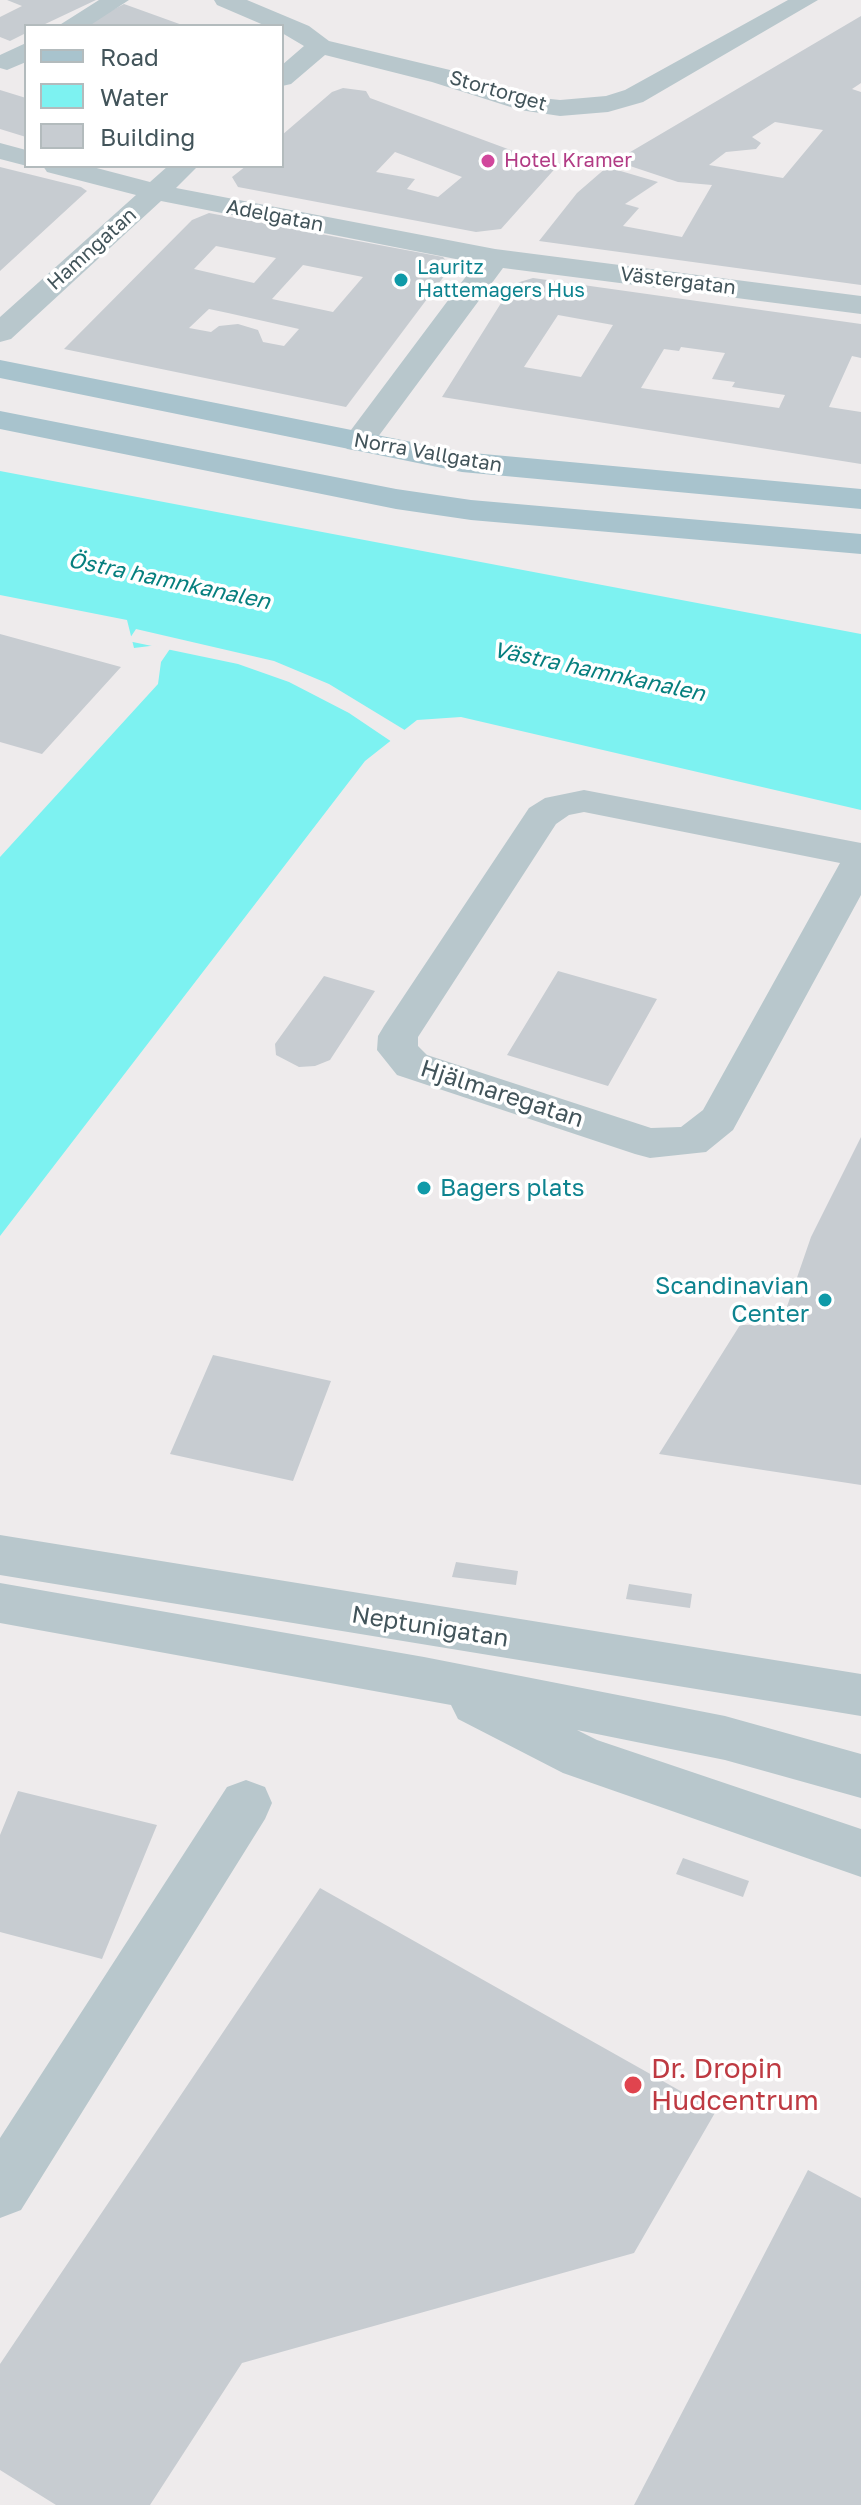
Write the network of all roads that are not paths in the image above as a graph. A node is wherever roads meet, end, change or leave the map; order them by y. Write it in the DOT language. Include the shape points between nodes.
graph roads {
  1 [pos="117,0"];
  2 [pos="226,0"];
  3 [pos="806,0"];
  4 [pos="75,24"];
  5 [pos="283,24"];
  6 [pos="284,24"];
  7 [pos="320,46"];
  8 [pos="284,76"];
  9 [pos="0,151"];
  10 [pos="24,157"];
  11 [pos="65,168"];
  12 [pos="182,168"];
  13 [pos="156,192"];
  14 [pos="495,258"];
  15 [pos="861,305"];
  16 [pos="0,333"];
  17 [pos="0,369"];
  18 [pos="0,420"];
  19 [pos="358,442"];
  20 [pos="861,499"];
  21 [pos="861,544"];
  22 [pos="861,858"];
  23 [pos="0,1555"];
  24 [pos="0,1603"];
  25 [pos="424,1678"];
  26 [pos="861,1695"];
  27 [pos="861,1776"];
  28 [pos="246,1803"];
  29 [pos="861,1853"];
  30 [pos="9,2177"];
  1 -- 4 [label="street"];
  2 -- 5 [label="street, Stortorget"];
  3 -- 7 [label="street, Stortorget" via="634,96 584,108 529,104"];
  6 -- 7 [label="street, Stortorget"];
  7 -- 8 [label="street"];
  9 -- 10 [label="street"];
  11 -- 13 [label="street, Adelgatan"];
  12 -- 13 [label="street, Hamngatan"];
  13 -- 14 [label="street, Adelgatan"];
  13 -- 16 [label="street, Hamngatan"];
  14 -- 15 [label="street, Västergatan"];
  14 -- 19 [label="street"];
  17 -- 19 [label="main road, Norra Vallgatan"];
  18 -- 21 [label="main road, Norra Vallgatan" via="471,510"];
  19 -- 20 [label="main road, Norra Vallgatan" via="462,462"];
  22 -- 22 [label="street, Hjälmaregatan" via="584,801 558,806 542,816 398,1036 397,1050 412,1065 650,1143 691,1141 718,1120"];
  23 -- 26 [label="street, Neptunigatan"];
  24 -- 25 [label="street, Neptunigatan"];
  25 -- 27 [label="street, Neptunigatan" via="725,1738"];
  25 -- 29 [label="street, Neptunigatan" via="581,1757"];
  28 -- 30 [label="street"];
}
